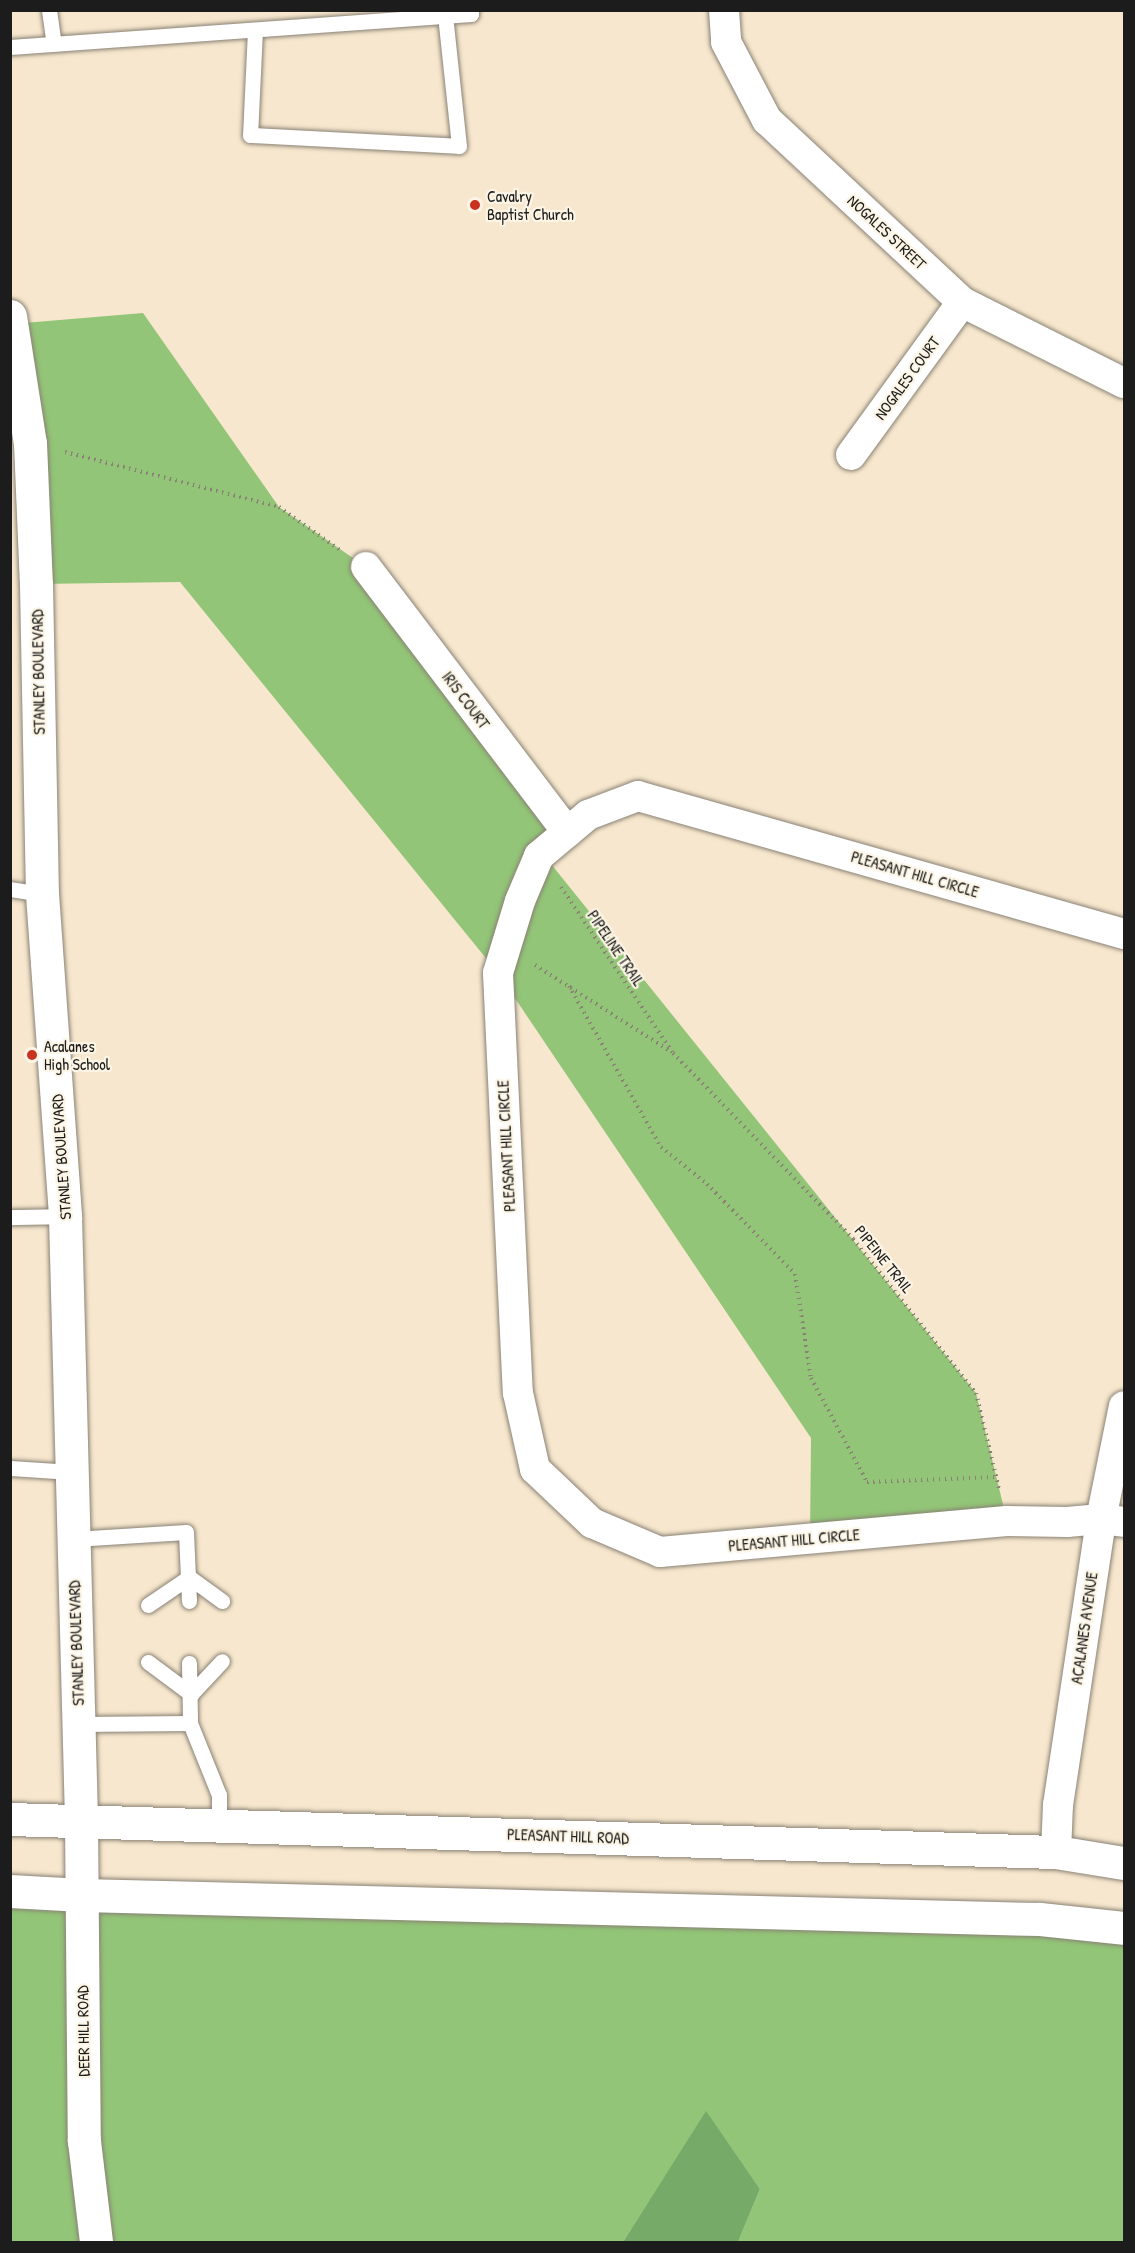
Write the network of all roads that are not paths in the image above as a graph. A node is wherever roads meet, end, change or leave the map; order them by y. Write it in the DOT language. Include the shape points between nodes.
graph roads {
  1 [pos="49,10"];
  2 [pos="471,10"];
  3 [pos="724,10"];
  4 [pos="445,16"];
  5 [pos="255,30"];
  6 [pos="54,44"];
  7 [pos="10,47"];
  8 [pos="962,302"];
  9 [pos="10,316"];
  10 [pos="1125,383"];
  11 [pos="20,435"];
  12 [pos="852,455"];
  13 [pos="366,567"];
  14 [pos="567,832"];
  15 [pos="10,889"];
  16 [pos="42,894"];
  17 [pos="1125,934"];
  18 [pos="65,1216"];
  19 [pos="10,1217"];
  20 [pos="1125,1406"];
  21 [pos="10,1468"];
  22 [pos="72,1472"];
  23 [pos="1113,1520"];
  24 [pos="74,1539"];
  25 [pos="189,1577"];
  26 [pos="222,1600"];
  27 [pos="189,1601"];
  28 [pos="148,1605"];
  29 [pos="222,1661"];
  30 [pos="148,1662"];
  31 [pos="189,1663"];
  32 [pos="191,1694"];
  33 [pos="190,1723"];
  34 [pos="78,1724"];
  35 [pos="10,1819"];
  36 [pos="81,1820"];
  37 [pos="219,1824"];
  38 [pos="1056,1852"];
  39 [pos="1125,1863"];
  40 [pos="10,1891"];
  41 [pos="82,1895"];
  42 [pos="1125,1928"];
  43 [pos="96,2242"];
  1 -- 6 [label="lane"];
  2 -- 4 [label="lane" via="471,14"];
  3 -- 8 [label="street, NOGALES STREET" via="726,42 766,120"];
  4 -- 5 [label="lane"];
  4 -- 5 [label="lane" via="459,146 250,135"];
  5 -- 6 [label="lane"];
  6 -- 7 [label="lane"];
  8 -- 10 [label="street, NOGALES STREET"];
  8 -- 12 [label="street, NOGALES COURT"];
  9 -- 11 [label="main road, STANLEY BOULEVARD"];
  11 -- 16 [label="main road, STANLEY BOULEVARD" via="36,584"];
  13 -- 14 [label="street, IRIS COURT"];
  14 -- 17 [label="street, PLEASANT HILL CIRCLE" via="588,815 638,796"];
  14 -- 23 [label="street, PLEASANT HILL CIRCLE" via="539,856 520,901 498,973 518,1393 535,1468 592,1523 660,1552 1007,1521"];
  15 -- 16 [label="lane"];
  16 -- 18 [label="main road, STANLEY BOULEVARD"];
  18 -- 19 [label="lane"];
  18 -- 22 [label="main road, STANLEY BOULEVARD"];
  20 -- 23 [label="street, ACALANES AVENUE"];
  21 -- 22 [label="lane"];
  22 -- 24 [label="main road, STANLEY BOULEVARD"];
  23 -- 38 [label="street, ACALANES AVENUE" via="1058,1805"];
  24 -- 25 [label="lane" via="186,1532"];
  24 -- 34 [label="main road, STANLEY BOULEVARD"];
  25 -- 26 [label="lane"];
  25 -- 27 [label="lane"];
  25 -- 28 [label="lane"];
  29 -- 32 [label="lane"];
  30 -- 32 [label="lane"];
  31 -- 32 [label="lane"];
  32 -- 33 [label="lane"];
  33 -- 34 [label="lane"];
  33 -- 37 [label="lane" via="219,1795"];
  34 -- 36 [label="main road, STANLEY BOULEVARD"];
  35 -- 36 [label="main road, PLEASANT HILL ROAD"];
  36 -- 37 [label="main road, PLEASANT HILL ROAD"];
  36 -- 41 [label="main road, DEER HILL ROAD"];
  37 -- 38 [label="main road, PLEASANT HILL ROAD"];
  38 -- 39 [label="main road, PLEASANT HILL ROAD"];
  40 -- 41 [label="main road"];
  41 -- 42 [label="main road" via="1040,1919"];
  41 -- 43 [label="main road, DEER HILL ROAD" via="84,2141"];
}
